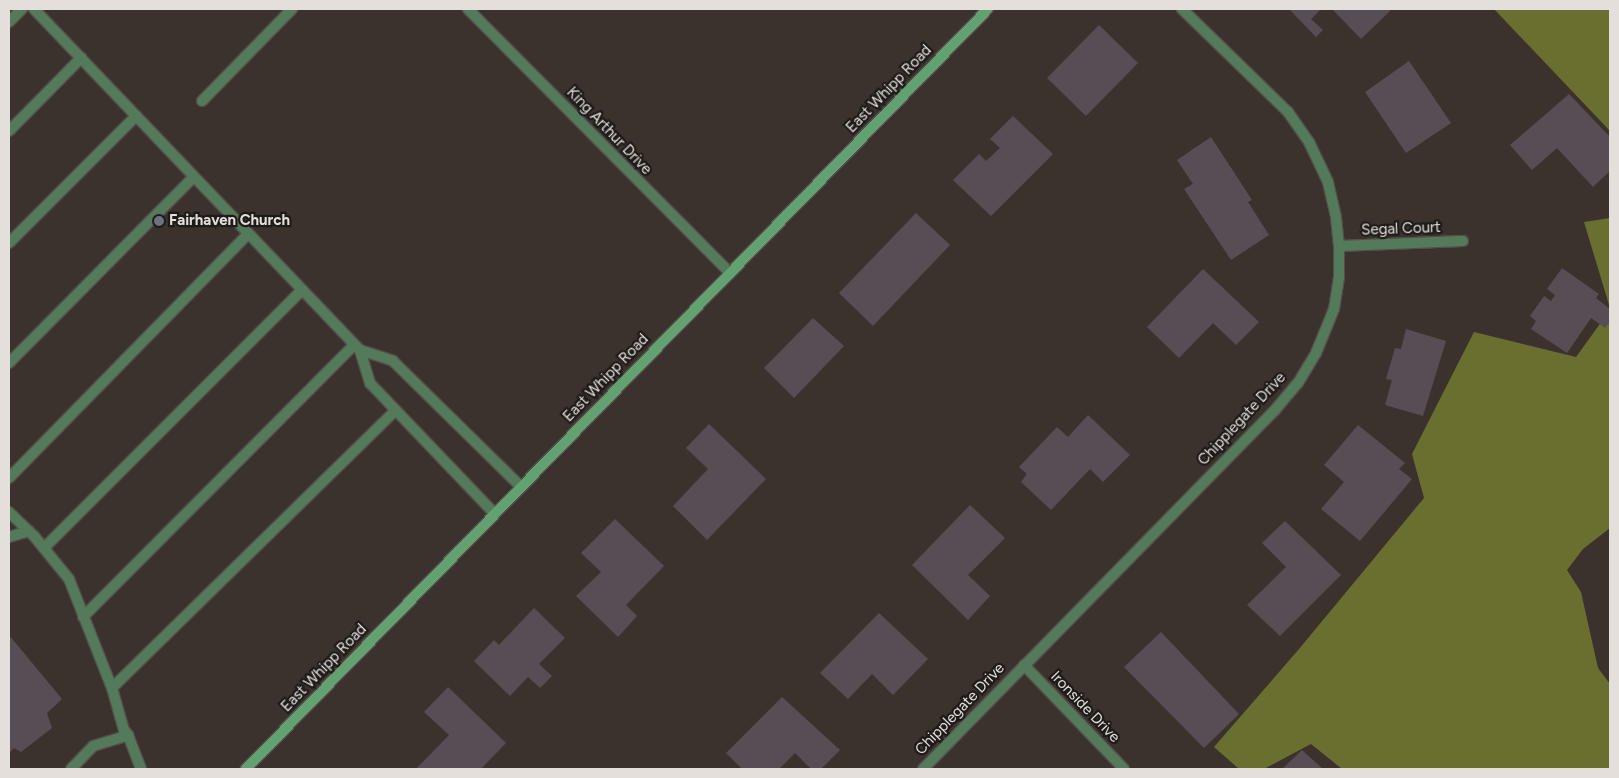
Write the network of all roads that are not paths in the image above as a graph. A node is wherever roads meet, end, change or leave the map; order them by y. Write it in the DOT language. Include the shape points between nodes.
graph roads {
  1 [pos="22,9"];
  2 [pos="34,9"];
  3 [pos="292,9"];
  4 [pos="468,9"];
  5 [pos="988,9"];
  6 [pos="1182,9"];
  7 [pos="9,22"];
  8 [pos="81,58"];
  9 [pos="202,101"];
  10 [pos="136,116"];
  11 [pos="9,131"];
  12 [pos="194,177"];
  13 [pos="248,234"];
  14 [pos="1463,241"];
  15 [pos="9,243"];
  16 [pos="1339,246"];
  17 [pos="730,273"];
  18 [pos="302,290"];
  19 [pos="357,348"];
  20 [pos="9,363"];
  21 [pos="396,410"];
  22 [pos="9,478"];
  23 [pos="521,487"];
  24 [pos="9,512"];
  25 [pos="496,514"];
  26 [pos="29,531"];
  27 [pos="9,537"];
  28 [pos="44,548"];
  29 [pos="83,617"];
  30 [pos="1024,665"];
  31 [pos="112,688"];
  32 [pos="128,735"];
  33 [pos="71,769"];
  34 [pos="141,769"];
  35 [pos="246,769"];
  36 [pos="922,769"];
  37 [pos="1124,769"];
  1 -- 7 [label="street"];
  2 -- 8 [label="street"];
  3 -- 9 [label="street"];
  4 -- 17 [label="street, King Arthur Drive"];
  5 -- 17 [label="main road, East Whipp Road"];
  6 -- 16 [label="street, Chipplegate Drive" via="1288,112 1309,142 1328,182"];
  8 -- 10 [label="street"];
  8 -- 11 [label="street"];
  10 -- 12 [label="street"];
  10 -- 15 [label="street"];
  12 -- 13 [label="street"];
  12 -- 20 [label="street"];
  13 -- 18 [label="street"];
  13 -- 22 [label="street"];
  14 -- 16 [label="street, Segal Court"];
  16 -- 30 [label="street, Chipplegate Drive" via="1334,309 1316,353 1298,383"];
  17 -- 23 [label="main road, East Whipp Road"];
  18 -- 19 [label="street"];
  18 -- 28 [label="street"];
  19 -- 21 [label="street" via="370,383"];
  19 -- 23 [label="street" via="393,361"];
  19 -- 29 [label="street"];
  21 -- 25 [label="street"];
  21 -- 31 [label="street"];
  23 -- 25 [label="main road, East Whipp Road"];
  24 -- 26 [label="street"];
  25 -- 35 [label="main road, East Whipp Road"];
  26 -- 27 [label="street"];
  26 -- 28 [label="street"];
  28 -- 29 [label="street" via="69,579"];
  29 -- 31 [label="street"];
  30 -- 36 [label="street, Chipplegate Drive"];
  30 -- 37 [label="street, Ironside Drive"];
  31 -- 32 [label="street"];
  32 -- 33 [label="street" via="93,746"];
  32 -- 34 [label="street"];
}
